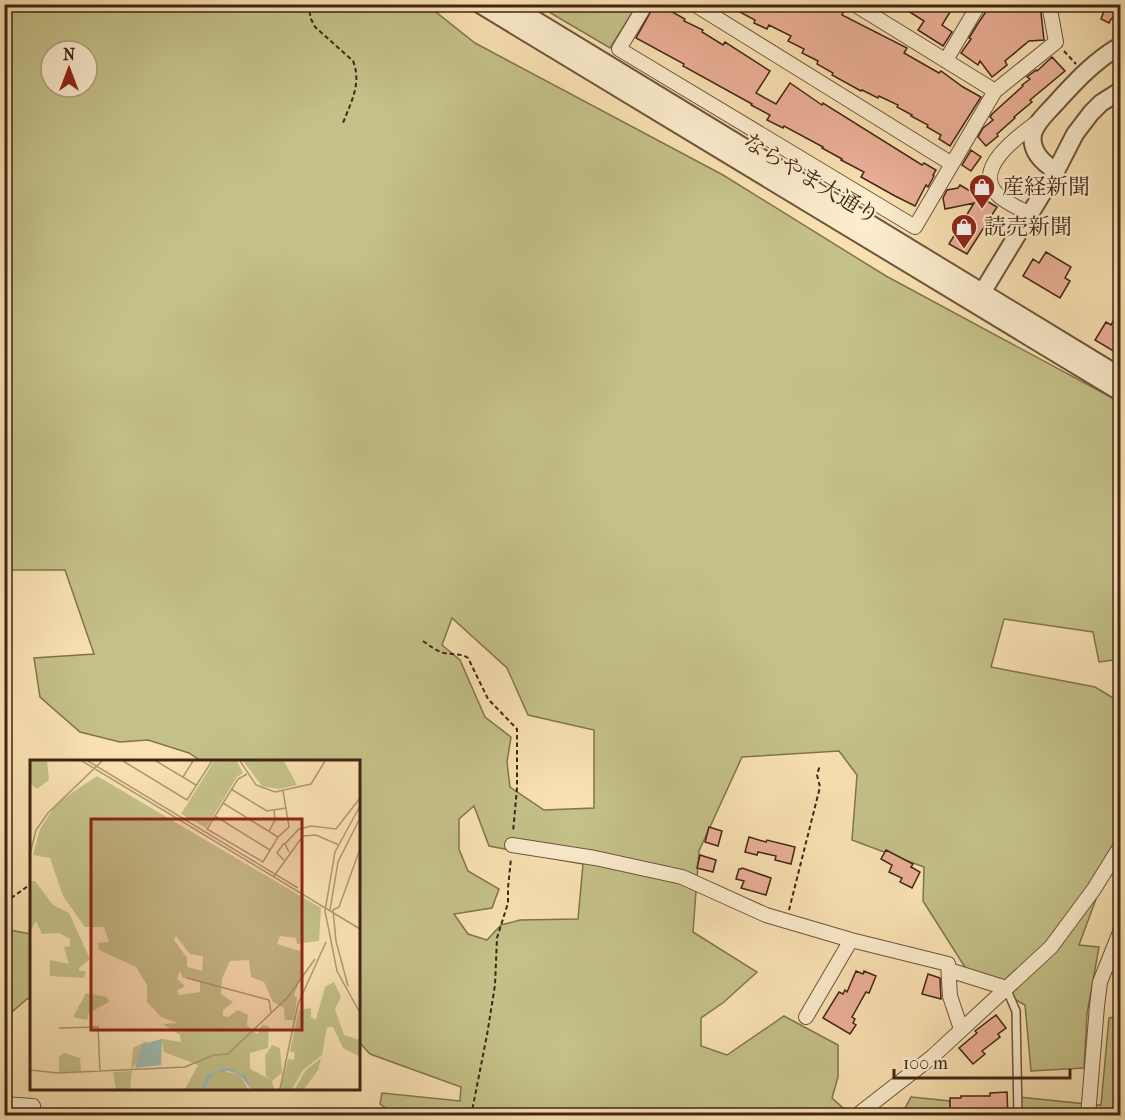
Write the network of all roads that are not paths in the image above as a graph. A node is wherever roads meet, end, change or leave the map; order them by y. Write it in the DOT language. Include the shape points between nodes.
graph roads {
  1 [pos="479,4"];
  2 [pos="509,4"];
  3 [pos="646,4"];
  4 [pos="694,4"];
  5 [pos="854,4"];
  6 [pos="979,4"];
  7 [pos="1049,4"];
  8 [pos="1120,46"];
  9 [pos="946,60"];
  10 [pos="995,91"];
  11 [pos="1120,91"];
  12 [pos="1041,120"];
  13 [pos="952,164"];
  14 [pos="1056,171"];
  15 [pos="1030,214"];
  16 [pos="978,298"];
  17 [pos="1120,380"];
  18 [pos="512,845"];
  19 [pos="1120,847"];
  20 [pos="1120,932"];
  21 [pos="850,940"];
  22 [pos="949,970"];
  23 [pos="1006,988"];
  24 [pos="806,1017"];
  25 [pos="961,1029"];
  26 [pos="4,1104"];
  27 [pos="34,1116"];
  28 [pos="856,1116"];
  29 [pos="1018,1116"];
  30 [pos="1088,1116"];
  1 -- 16 [label="street, ならやま大通り"];
  2 -- 16 [label="street, ならやま大通り"];
  3 -- 13 [label="street" via="619,49 915,227"];
  4 -- 13 [label="street"];
  5 -- 9 [label="street"];
  6 -- 9 [label="street"];
  7 -- 10 [label="street" via="1056,42"];
  8 -- 12 [label="street" via="1084,73"];
  9 -- 10 [label="street"];
  10 -- 13 [label="street"];
  11 -- 14 [label="street" via="1091,112"];
  12 -- 14 [label="street" via="1033,134 1034,148 1044,164"];
  12 -- 15 [label="street" via="996,159 990,171 993,190"];
  14 -- 15 [label="street"];
  15 -- 16 [label="street"];
  16 -- 17 [label="street, ならやま大通り"];
  18 -- 21 [label="street" via="682,877 766,915"];
  19 -- 23 [label="street" via="1051,946"];
  20 -- 30 [label="street" via="1100,982"];
  21 -- 22 [label="street" via="948,964"];
  21 -- 24 [label="street"];
  22 -- 23 [label="street"];
  22 -- 25 [label="street" via="950,996"];
  23 -- 25 [label="street"];
  23 -- 29 [label="lane" via="1016,1011"];
  25 -- 28 [label="street" via="932,1057"];
  26 -- 27 [label="street" via="33,1106"];
}
